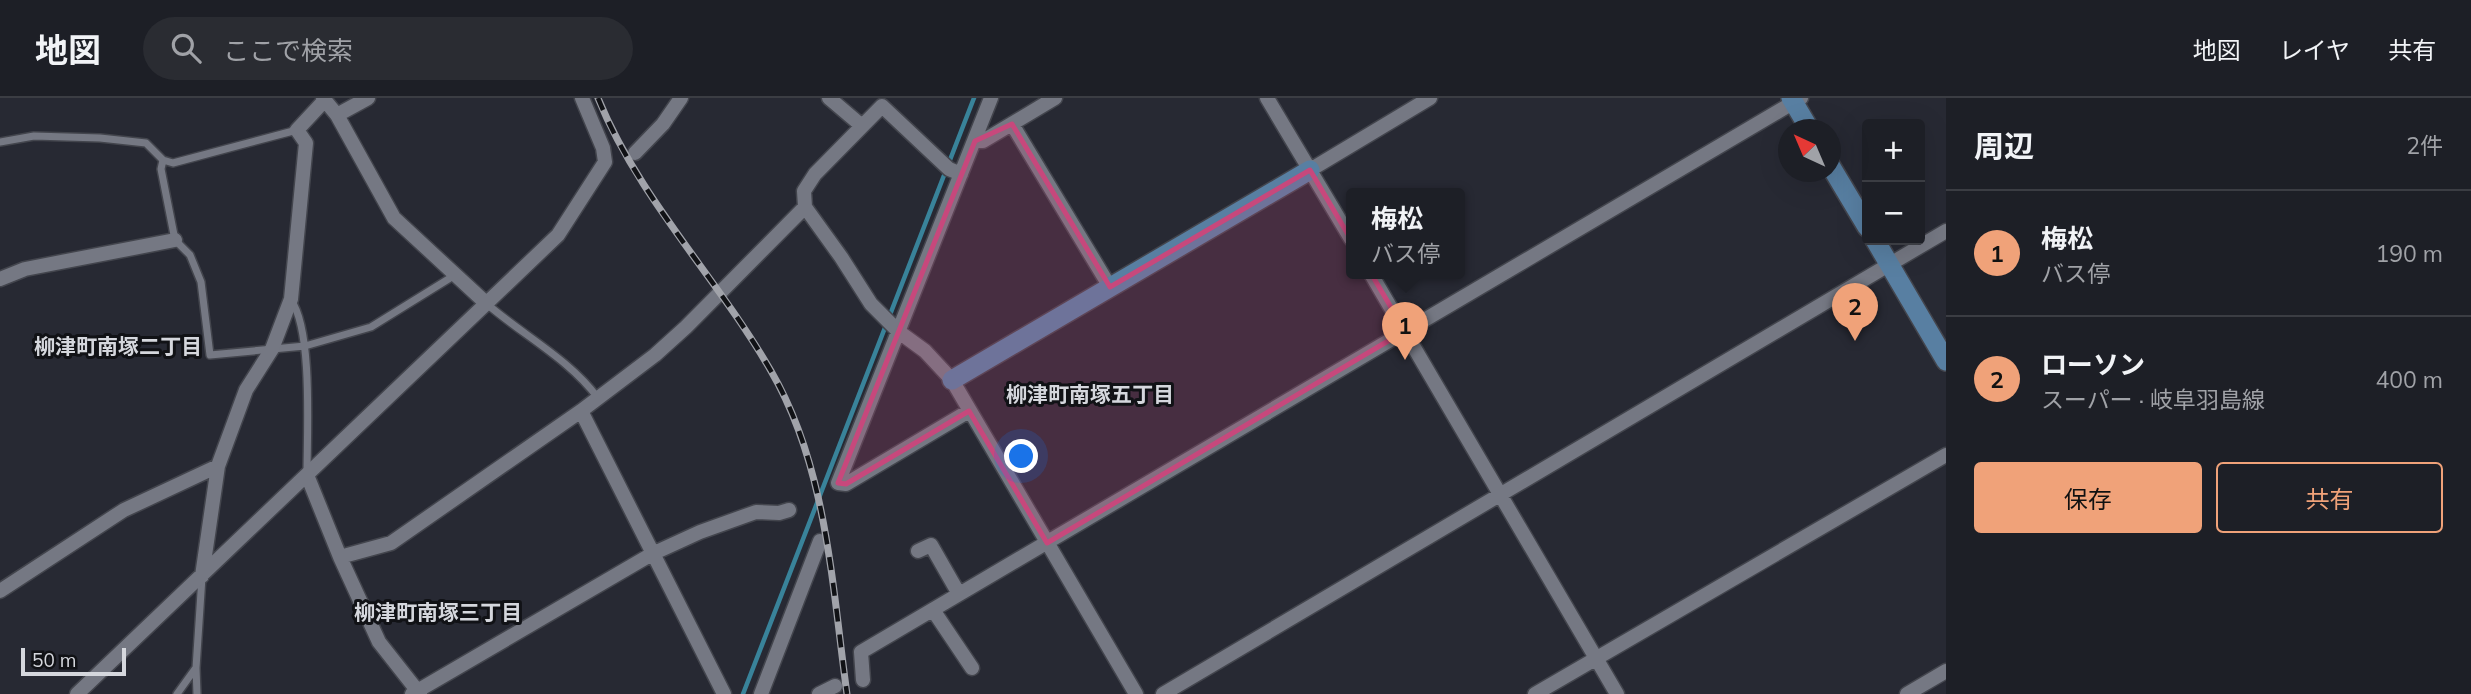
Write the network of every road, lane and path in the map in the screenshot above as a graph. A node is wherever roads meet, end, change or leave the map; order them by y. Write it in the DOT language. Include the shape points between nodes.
graph roads {
  1 [pos="368,98"];
  2 [pos="582,98"];
  3 [pos="681,98"];
  4 [pos="829,98"];
  5 [pos="991,98"];
  6 [pos="1055,98"];
  7 [pos="1267,98"];
  8 [pos="1430,98"];
  9 [pos="324,100"];
  10 [pos="1795,100"];
  11 [pos="337,115"];
  12 [pos="1804,119"];
  13 [pos="1012,124"];
  14 [pos="862,126"];
  15 [pos="297,131"];
  16 [pos="975,141"];
  17 [pos="0,142"];
  18 [pos="635,153"];
  19 [pos="163,160"];
  20 [pos="1310,170"];
  21 [pos="961,174"];
  22 [pos="1841,182"];
  23 [pos="805,208"];
  24 [pos="1862,218"];
  25 [pos="1346,231"];
  26 [pos="1946,231"];
  27 [pos="175,240"];
  28 [pos="1878,245"];
  29 [pos="1889,264"];
  30 [pos="455,275"];
  31 [pos="0,279"];
  32 [pos="1374,279"];
  33 [pos="1110,287"];
  34 [pos="290,299"];
  35 [pos="487,304"];
  36 [pos="1405,331"];
  37 [pos="899,332"];
  38 [pos="305,346"];
  39 [pos="272,349"];
  40 [pos="1946,361"];
  41 [pos="952,380"];
  42 [pos="598,398"];
  43 [pos="581,411"];
  44 [pos="969,411"];
  45 [pos="1946,455"];
  46 [pos="218,466"];
  47 [pos="307,475"];
  48 [pos="1500,494"];
  49 [pos="789,510"];
  50 [pos="820,541"];
  51 [pos="1047,543"];
  52 [pos="918,551"];
  53 [pos="652,554"];
  54 [pos="340,558"];
  55 [pos="202,576"];
  56 [pos="0,591"];
  57 [pos="960,594"];
  58 [pos="933,610"];
  59 [pos="1596,658"];
  60 [pos="196,668"];
  61 [pos="972,668"];
  62 [pos="1946,671"];
  63 [pos="863,680"];
  64 [pos="835,686"];
  65 [pos="417,693"];
  66 [pos="77,694"];
  67 [pos="177,694"];
  68 [pos="197,694"];
  69 [pos="724,694"];
  70 [pos="761,694"];
  71 [pos="820,694"];
  72 [pos="1136,694"];
  73 [pos="1163,694"];
  74 [pos="1535,694"];
  75 [pos="1617,694"];
  76 [pos="1907,694"];
  1 -- 11 [label="street"];
  2 -- 35 [label="street" via="606,162 558,235"];
  3 -- 18 [label="street"];
  4 -- 14 [label="street"];
  5 -- 16 [label="street"];
  6 -- 13 [label="street"];
  7 -- 20 [label="street"];
  8 -- 20 [label="street"];
  9 -- 11 [label="street"];
  9 -- 15 [label="street"];
  10 -- 12 [label="street"];
  10 -- 36 [label="street"];
  11 -- 30 [label="street" via="394,218"];
  13 -- 16 [label="street"];
  13 -- 33 [label="street"];
  14 -- 21 [label="street" via="882,106 949,169"];
  14 -- 23 [label="street" via="815,174 804,191"];
  15 -- 19 [label="lane" via="173,163"];
  15 -- 34 [label="street" via="306,143"];
  16 -- 21 [label="street"];
  17 -- 19 [label="lane" via="34,136 146,143"];
  19 -- 27 [label="lane"];
  20 -- 25 [label="street"];
  20 -- 33 [label="street"];
  21 -- 37 [label="street"];
  22 -- 24 [label="street"];
  23 -- 37 [label="street" via="870,304"];
  23 -- 42 [label="street" via="695,319"];
  26 -- 29 [label="street"];
  27 -- 31 [label="street" via="25,269"];
  27 -- 39 [label="lane" via="190,255 201,282 210,355"];
  28 -- 29 [label="street"];
  29 -- 40 [label="street"];
  29 -- 48 [label="street"];
  30 -- 35 [label="street"];
  30 -- 38 [label="lane" via="371,327"];
  32 -- 36 [label="street"];
  33 -- 41 [label="street"];
  34 -- 38 [label="lane" via="298,309"];
  34 -- 39 [label="street"];
  35 -- 42 [label="lane" via="578,376"];
  35 -- 47 [label="street"];
  36 -- 48 [label="street"];
  36 -- 51 [label="street"];
  37 -- 41 [label="street"];
  37 -- 44 [label="street" via="838,483 846,484"];
  38 -- 39 [label="lane"];
  38 -- 47 [label="lane"];
  39 -- 46 [label="street" via="246,390"];
  41 -- 44 [label="street"];
  42 -- 43 [label="street"];
  43 -- 53 [label="street"];
  43 -- 54 [label="street" via="391,543"];
  44 -- 51 [label="street"];
  45 -- 59 [label="street"];
  46 -- 55 [label="street"];
  46 -- 56 [label="street" via="124,510"];
  47 -- 54 [label="street"];
  47 -- 55 [label="street"];
  48 -- 59 [label="street"];
  48 -- 73 [label="street"];
  49 -- 53 [label="street" via="756,512"];
  50 -- 70 [label="street"];
  51 -- 57 [label="street"];
  51 -- 72 [label="street"];
  52 -- 57 [label="street" via="931,545"];
  53 -- 65 [label="street"];
  53 -- 69 [label="street"];
  54 -- 65 [label="street" via="379,642"];
  55 -- 60 [label="lane"];
  55 -- 66 [label="street"];
  57 -- 58 [label="street"];
  58 -- 61 [label="street"];
  58 -- 63 [label="street" via="861,652"];
  59 -- 74 [label="street"];
  59 -- 75 [label="street"];
  60 -- 67 [label="lane"];
  60 -- 68 [label="lane"];
  62 -- 76 [label="street"];
  64 -- 71 [label="street"];
}
